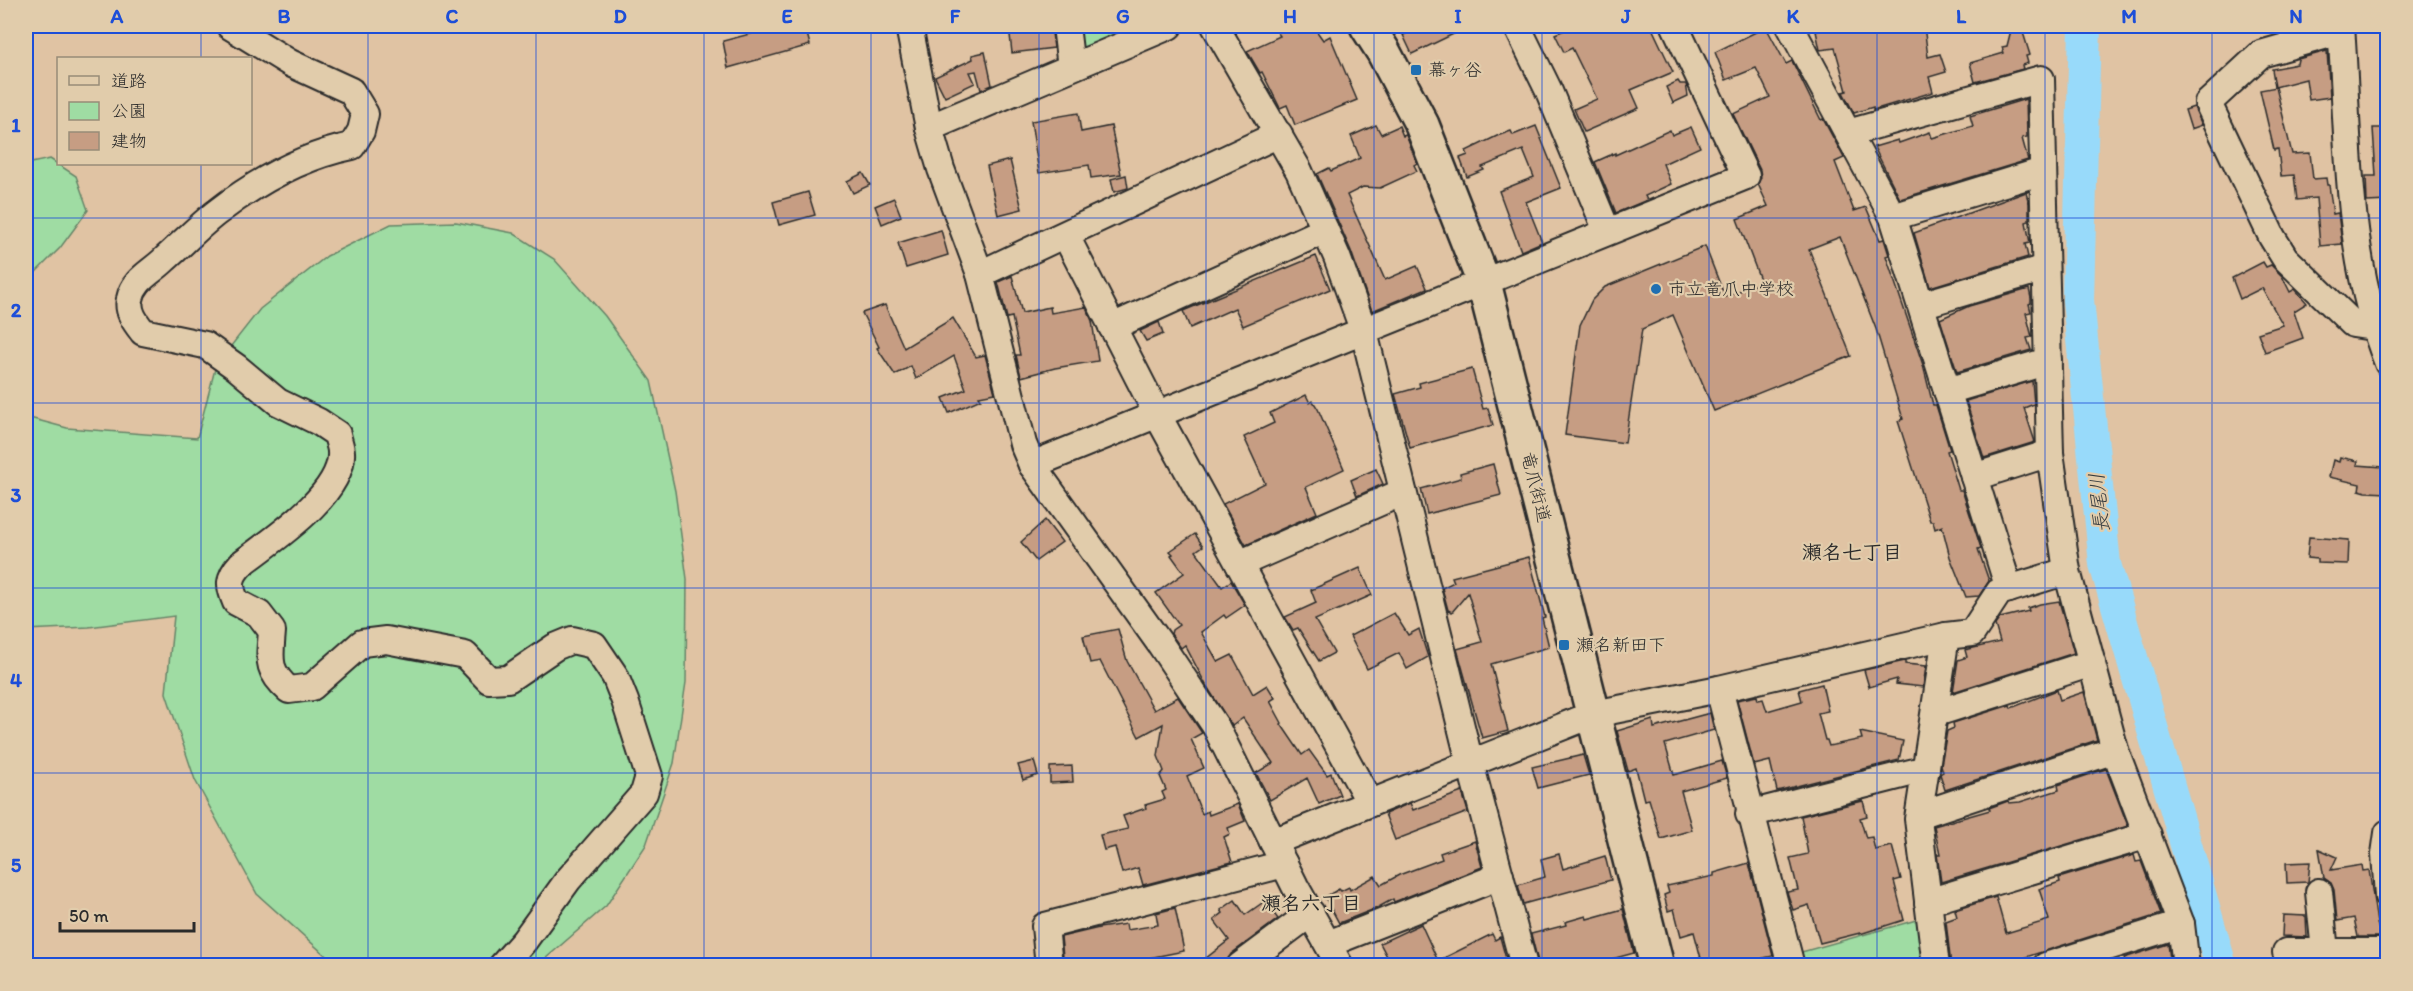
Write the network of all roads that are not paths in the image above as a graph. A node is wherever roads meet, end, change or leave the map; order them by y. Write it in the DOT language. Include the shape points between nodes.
graph roads {
  1 [pos="230,26"];
  2 [pos="909,26"];
  3 [pos="1066,26"];
  4 [pos="1169,26"];
  5 [pos="1215,26"];
  6 [pos="1367,26"];
  7 [pos="1517,26"];
  8 [pos="1675,26"];
  9 [pos="1790,26"];
  10 [pos="2341,28"];
  11 [pos="1071,67"];
  12 [pos="929,128"];
  13 [pos="1848,133"];
  14 [pos="1279,134"];
  15 [pos="2043,171"];
  16 [pos="1893,218"];
  17 [pos="1325,230"];
  18 [pos="1607,231"];
  19 [pos="1066,236"];
  20 [pos="2045,268"];
  21 [pos="980,274"];
  22 [pos="1484,283"];
  23 [pos="1921,305"];
  24 [pos="1112,327"];
  25 [pos="2373,327"];
  26 [pos="1364,332"];
  27 [pos="2048,361"];
  28 [pos="2388,363"];
  29 [pos="1947,391"];
  30 [pos="1158,416"];
  31 [pos="2050,453"];
  32 [pos="1032,465"];
  33 [pos="1974,477"];
  34 [pos="1403,492"];
  35 [pos="1239,564"];
  36 [pos="2067,571"];
  37 [pos="2009,589"];
  38 [pos="1946,636"];
  39 [pos="2092,663"];
  40 [pos="1719,689"];
  41 [pos="1936,713"];
  42 [pos="1594,714"];
  43 [pos="2115,750"];
  44 [pos="1470,763"];
  45 [pos="1926,770"];
  46 [pos="1370,803"];
  47 [pos="1749,814"];
  48 [pos="1919,815"];
  49 [pos="2388,833"];
  50 [pos="2148,835"];
  51 [pos="1279,853"];
  52 [pos="1500,876"];
  53 [pos="2319,892"];
  54 [pos="2388,896"];
  55 [pos="1928,902"];
  56 [pos="1311,913"];
  57 [pos="2181,924"];
  58 [pos="2286,952"];
  59 [pos="2325,952"];
  60 [pos="2388,952"];
  61 [pos="1334,955"];
  62 [pos="502,966"];
  63 [pos="1049,966"];
  64 [pos="1240,966"];
  65 [pos="1524,966"];
  66 [pos="1658,966"];
  67 [pos="1791,966"];
  68 [pos="1936,966"];
  69 [pos="2046,966"];
  70 [pos="2186,966"];
  1 -- 62 [label="street" via="290,63 351,91 366,114 352,146 286,168 216,213 138,280 129,301 131,317 142,333 205,345 278,402 337,434 342,453 336,476 318,502 241,564 230,587 236,602 259,614 272,631 270,664 276,678 288,690 312,687 362,643 386,640 465,655 489,680 508,679 572,640 594,645 615,676 649,776 644,793 568,880"];
  2 -- 12 [label="street"];
  3 -- 11 [label="street"];
  4 -- 11 [label="street"];
  5 -- 14 [label="street"];
  6 -- 22 [label="main road, 竜爪街道" via="1422,125"];
  7 -- 18 [label="street" via="1548,89"];
  8 -- 18 [label="street" via="1746,176"];
  9 -- 13 [label="street"];
  10 -- 25 [label="street" via="2356,249"];
  10 -- 25 [label="street" via="2261,54 2208,102 2284,258 2353,324"];
  11 -- 12 [label="street"];
  12 -- 21 [label="street"];
  13 -- 15 [label="street" via="2041,79"];
  13 -- 16 [label="street"];
  14 -- 17 [label="street"];
  14 -- 19 [label="street"];
  15 -- 16 [label="street"];
  15 -- 20 [label="street"];
  16 -- 23 [label="street"];
  17 -- 24 [label="street"];
  17 -- 26 [label="street"];
  18 -- 22 [label="street"];
  19 -- 21 [label="street"];
  19 -- 24 [label="street"];
  20 -- 23 [label="street"];
  20 -- 27 [label="street"];
  21 -- 32 [label="street" via="1023,444"];
  22 -- 26 [label="street"];
  22 -- 42 [label="main road, 竜爪街道"];
  23 -- 29 [label="street"];
  24 -- 30 [label="street"];
  25 -- 28 [label="street"];
  26 -- 30 [label="street"];
  26 -- 34 [label="street"];
  27 -- 29 [label="street"];
  27 -- 31 [label="street"];
  29 -- 33 [label="street"];
  30 -- 32 [label="street"];
  30 -- 35 [label="street"];
  31 -- 33 [label="street"];
  31 -- 36 [label="street"];
  32 -- 51 [label="street" via="1197,697"];
  33 -- 37 [label="street"];
  34 -- 35 [label="street"];
  34 -- 44 [label="street"];
  35 -- 46 [label="street"];
  36 -- 37 [label="street"];
  36 -- 39 [label="street"];
  37 -- 38 [label="street" via="2000,592 1971,633"];
  38 -- 40 [label="street"];
  38 -- 41 [label="street"];
  39 -- 41 [label="street"];
  39 -- 43 [label="street"];
  40 -- 42 [label="street"];
  40 -- 47 [label="street"];
  41 -- 45 [label="street"];
  42 -- 44 [label="street"];
  42 -- 66 [label="main road, 竜爪街道"];
  43 -- 48 [label="street"];
  43 -- 50 [label="street"];
  44 -- 46 [label="street"];
  44 -- 52 [label="street"];
  45 -- 47 [label="street"];
  45 -- 48 [label="street"];
  46 -- 51 [label="street"];
  47 -- 67 [label="street"];
  48 -- 55 [label="street"];
  49 -- 54 [label="street"];
  50 -- 55 [label="street"];
  50 -- 57 [label="street"];
  51 -- 56 [label="street"];
  51 -- 63 [label="street" via="1045,926"];
  52 -- 61 [label="street"];
  52 -- 65 [label="street"];
  53 -- 59 [label="street"];
  55 -- 68 [label="street"];
  56 -- 61 [label="street"];
  56 -- 64 [label="street"];
  57 -- 69 [label="street"];
  57 -- 70 [label="street"];
  58 -- 59 [label="street"];
  59 -- 60 [label="street"];
}
